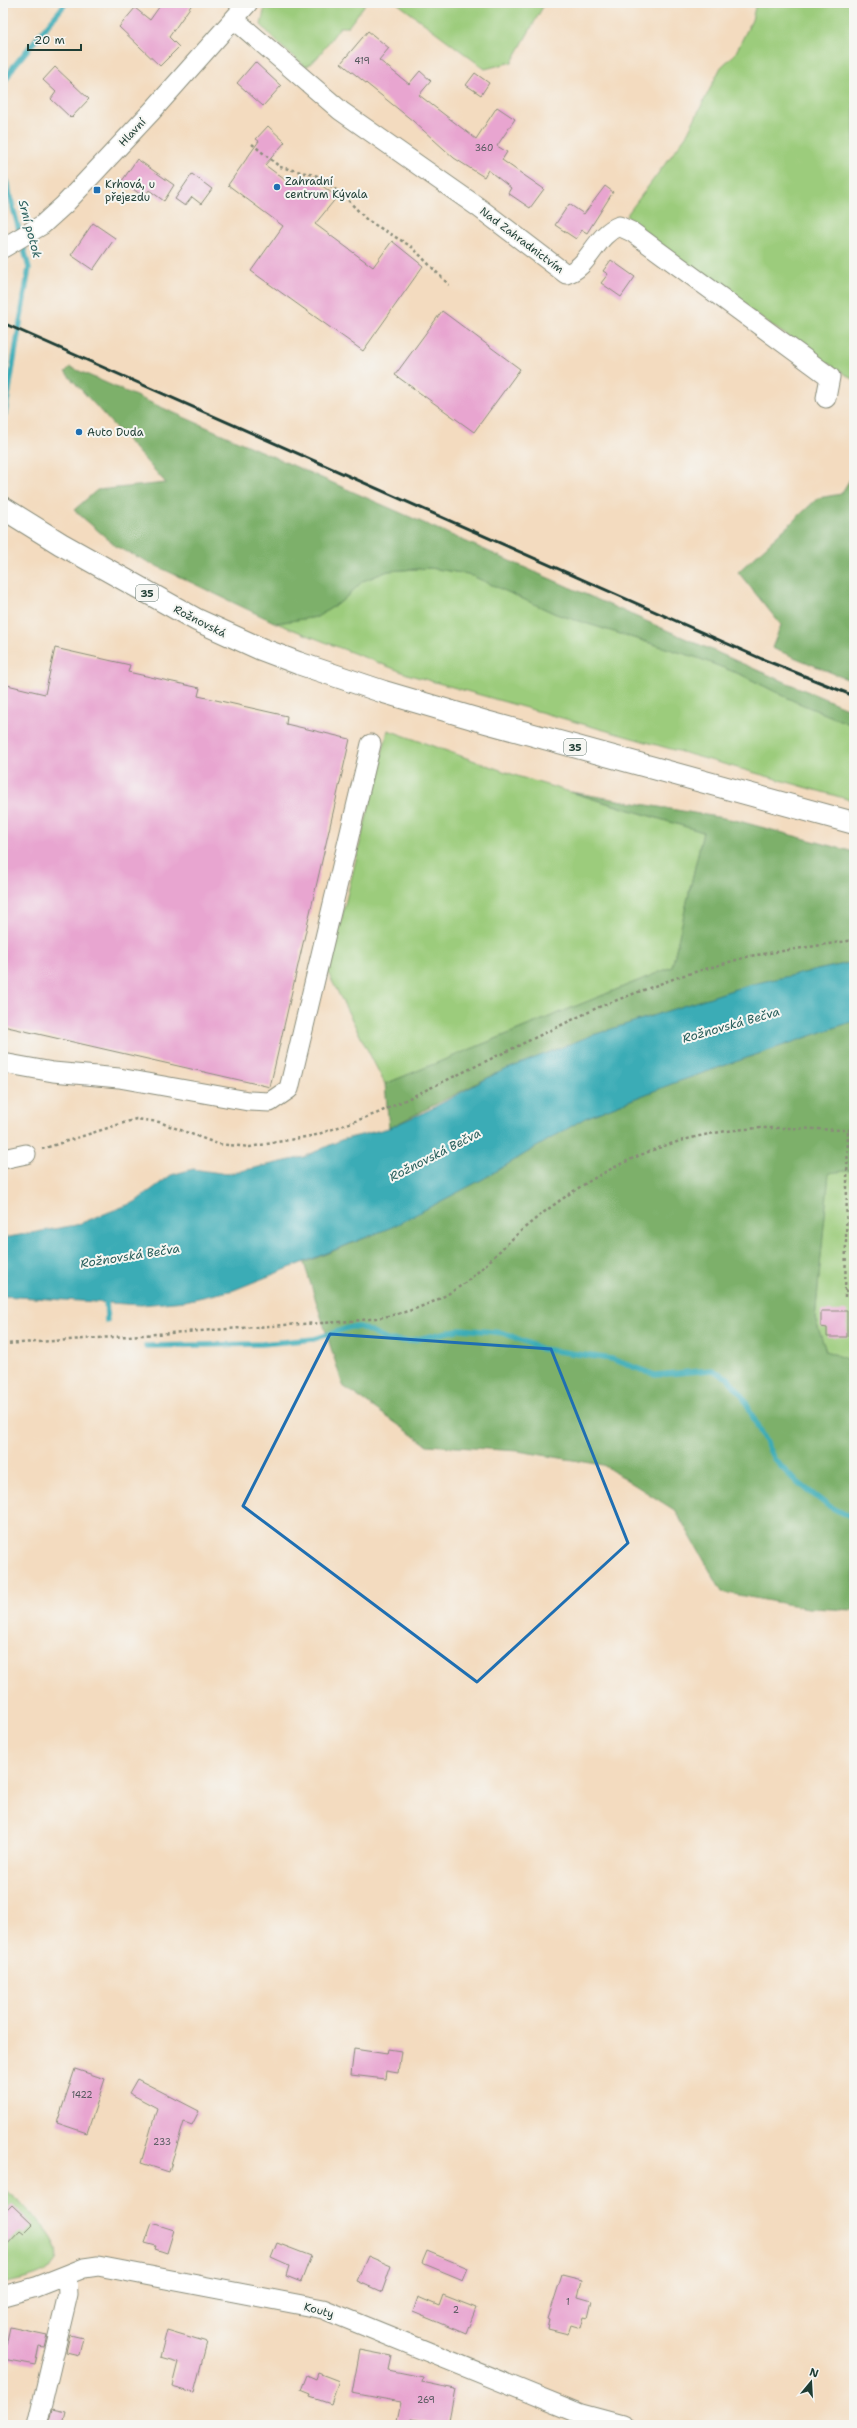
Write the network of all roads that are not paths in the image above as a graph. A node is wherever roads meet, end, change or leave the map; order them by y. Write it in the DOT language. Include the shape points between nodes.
graph roads {
  1 [pos="248,3"];
  2 [pos="235,20"];
  3 [pos="9,244"];
  4 [pos="826,398"];
  5 [pos="4,511"];
  6 [pos="372,744"];
  7 [pos="854,823"];
  8 [pos="3,1063"];
  9 [pos="26,1154"];
  10 [pos="3,1159"];
  11 [pos="67,2276"];
  12 [pos="3,2296"];
  13 [pos="37,2425"];
  14 [pos="622,2425"];
  1 -- 2 [label="street, Hlavní"];
  2 -- 3 [label="street, Hlavní" via="64,205 32,232"];
  2 -- 4 [label="street, Nad Zahradnictvím" via="341,112 478,207 566,274 578,267 608,230 618,226 632,232 830,377"];
  5 -- 7 [label="main road, Rožnovská / 35" via="197,620 298,663 471,718"];
  6 -- 8 [label="street" via="289,1089 270,1102 248,1101 119,1078 53,1072"];
  9 -- 10 [label="street"];
  11 -- 12 [label="street, Kouty"];
  11 -- 13 [label="street" via="68,2294"];
  11 -- 14 [label="street, Kouty" via="90,2266 111,2267 323,2309 581,2414"];
}
